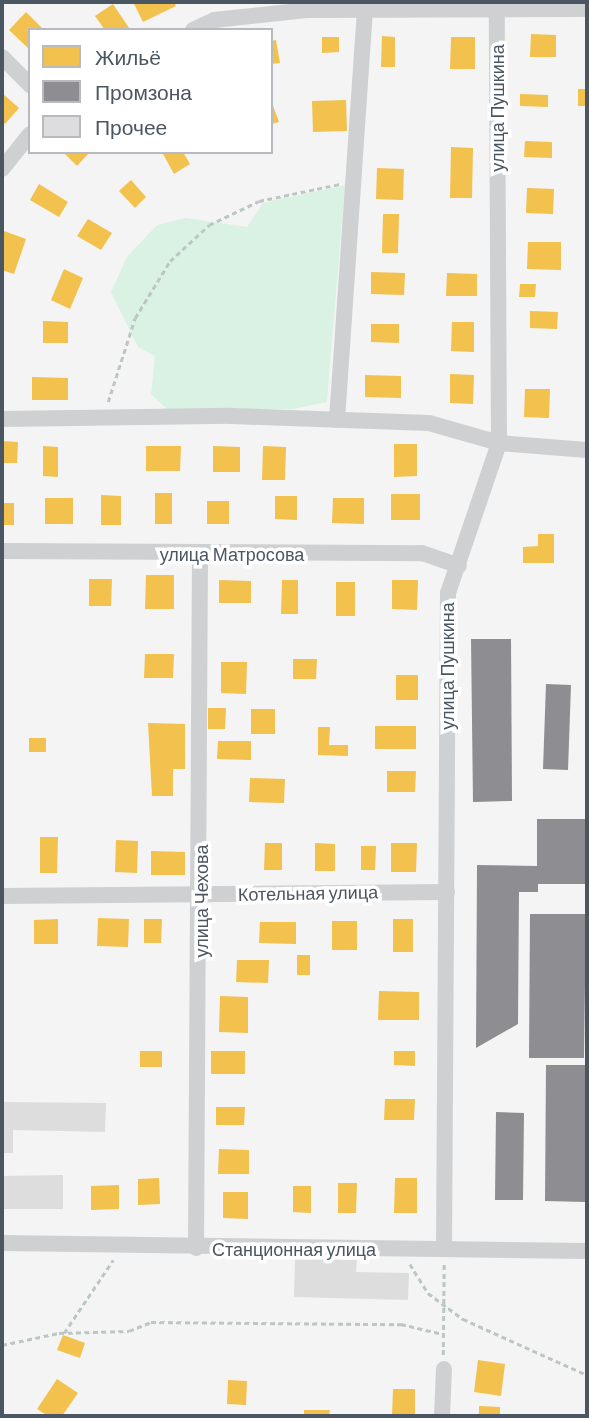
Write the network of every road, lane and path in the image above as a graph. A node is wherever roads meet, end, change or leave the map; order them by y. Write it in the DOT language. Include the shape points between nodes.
graph roads {
  1 [pos="307,6"];
  2 [pos="365,8"];
  3 [pos="497,8"];
  4 [pos="587,9"];
  5 [pos="197,28"];
  6 [pos="2,57"];
  7 [pos="28,83"];
  8 [pos="28,136"];
  9 [pos="2,169"];
  10 [pos="353,182"];
  11 [pos="105,418"];
  12 [pos="2,419"];
  13 [pos="337,420"];
  14 [pos="499,443"];
  15 [pos="587,450"];
  16 [pos="2,551"];
  17 [pos="200,555"];
  18 [pos="459,565"];
  19 [pos="447,892"];
  20 [pos="202,895"];
  21 [pos="2,896"];
  22 [pos="2,1243"];
  23 [pos="126,1247"];
  24 [pos="197,1248"];
  25 [pos="400,1249"];
  26 [pos="444,1249"];
  27 [pos="587,1251"];
  28 [pos="443,1303"];
  29 [pos="64,1333"];
  30 [pos="443,1334"];
  31 [pos="2,1345"];
  32 [pos="444,1369"];
  33 [pos="587,1375"];
  34 [pos="442,1416"];
  1 -- 2 [label="street"];
  1 -- 5 [label="street" via="214,20"];
  2 -- 3 [label="street"];
  2 -- 10 [label="street"];
  3 -- 4 [label="street"];
  3 -- 14 [label="street, улица Пушкина"];
  6 -- 7 [label="street"];
  8 -- 9 [label="street"];
  10 -- 11 [label="path" via="259,201 209,225 170,261 135,318"];
  10 -- 13 [label="street"];
  11 -- 12 [label="street"];
  11 -- 13 [label="street"];
  13 -- 14 [label="street" via="429,423"];
  14 -- 15 [label="street"];
  14 -- 18 [label="street, улица Пушкина"];
  16 -- 17 [label="street, улица Матросова"];
  17 -- 18 [label="street, улица Матросова" via="422,553"];
  17 -- 20 [label="street, улица Чехова"];
  18 -- 19 [label="street, улица Пушкина" via="448,593"];
  19 -- 20 [label="street, Котельная улица"];
  19 -- 26 [label="street, улица Пушкина"];
  20 -- 21 [label="street, Котельная улица"];
  20 -- 24 [label="street, улица Чехова"];
  22 -- 23 [label="street, Станционная улица"];
  23 -- 24 [label="street, Станционная улица"];
  23 -- 29 [label="path" via="100,1273"];
  24 -- 25 [label="street, Станционная улица"];
  25 -- 26 [label="street, Станционная улица"];
  25 -- 28 [label="path"];
  26 -- 27 [label="street, Станционная улица"];
  26 -- 28 [label="path"];
  28 -- 30 [label="path"];
  28 -- 33 [label="path"];
  29 -- 30 [label="path" via="129,1331 151,1322 237,1321 401,1324"];
  29 -- 31 [label="path"];
  30 -- 32 [label="path"];
  32 -- 34 [label="street"];
}
